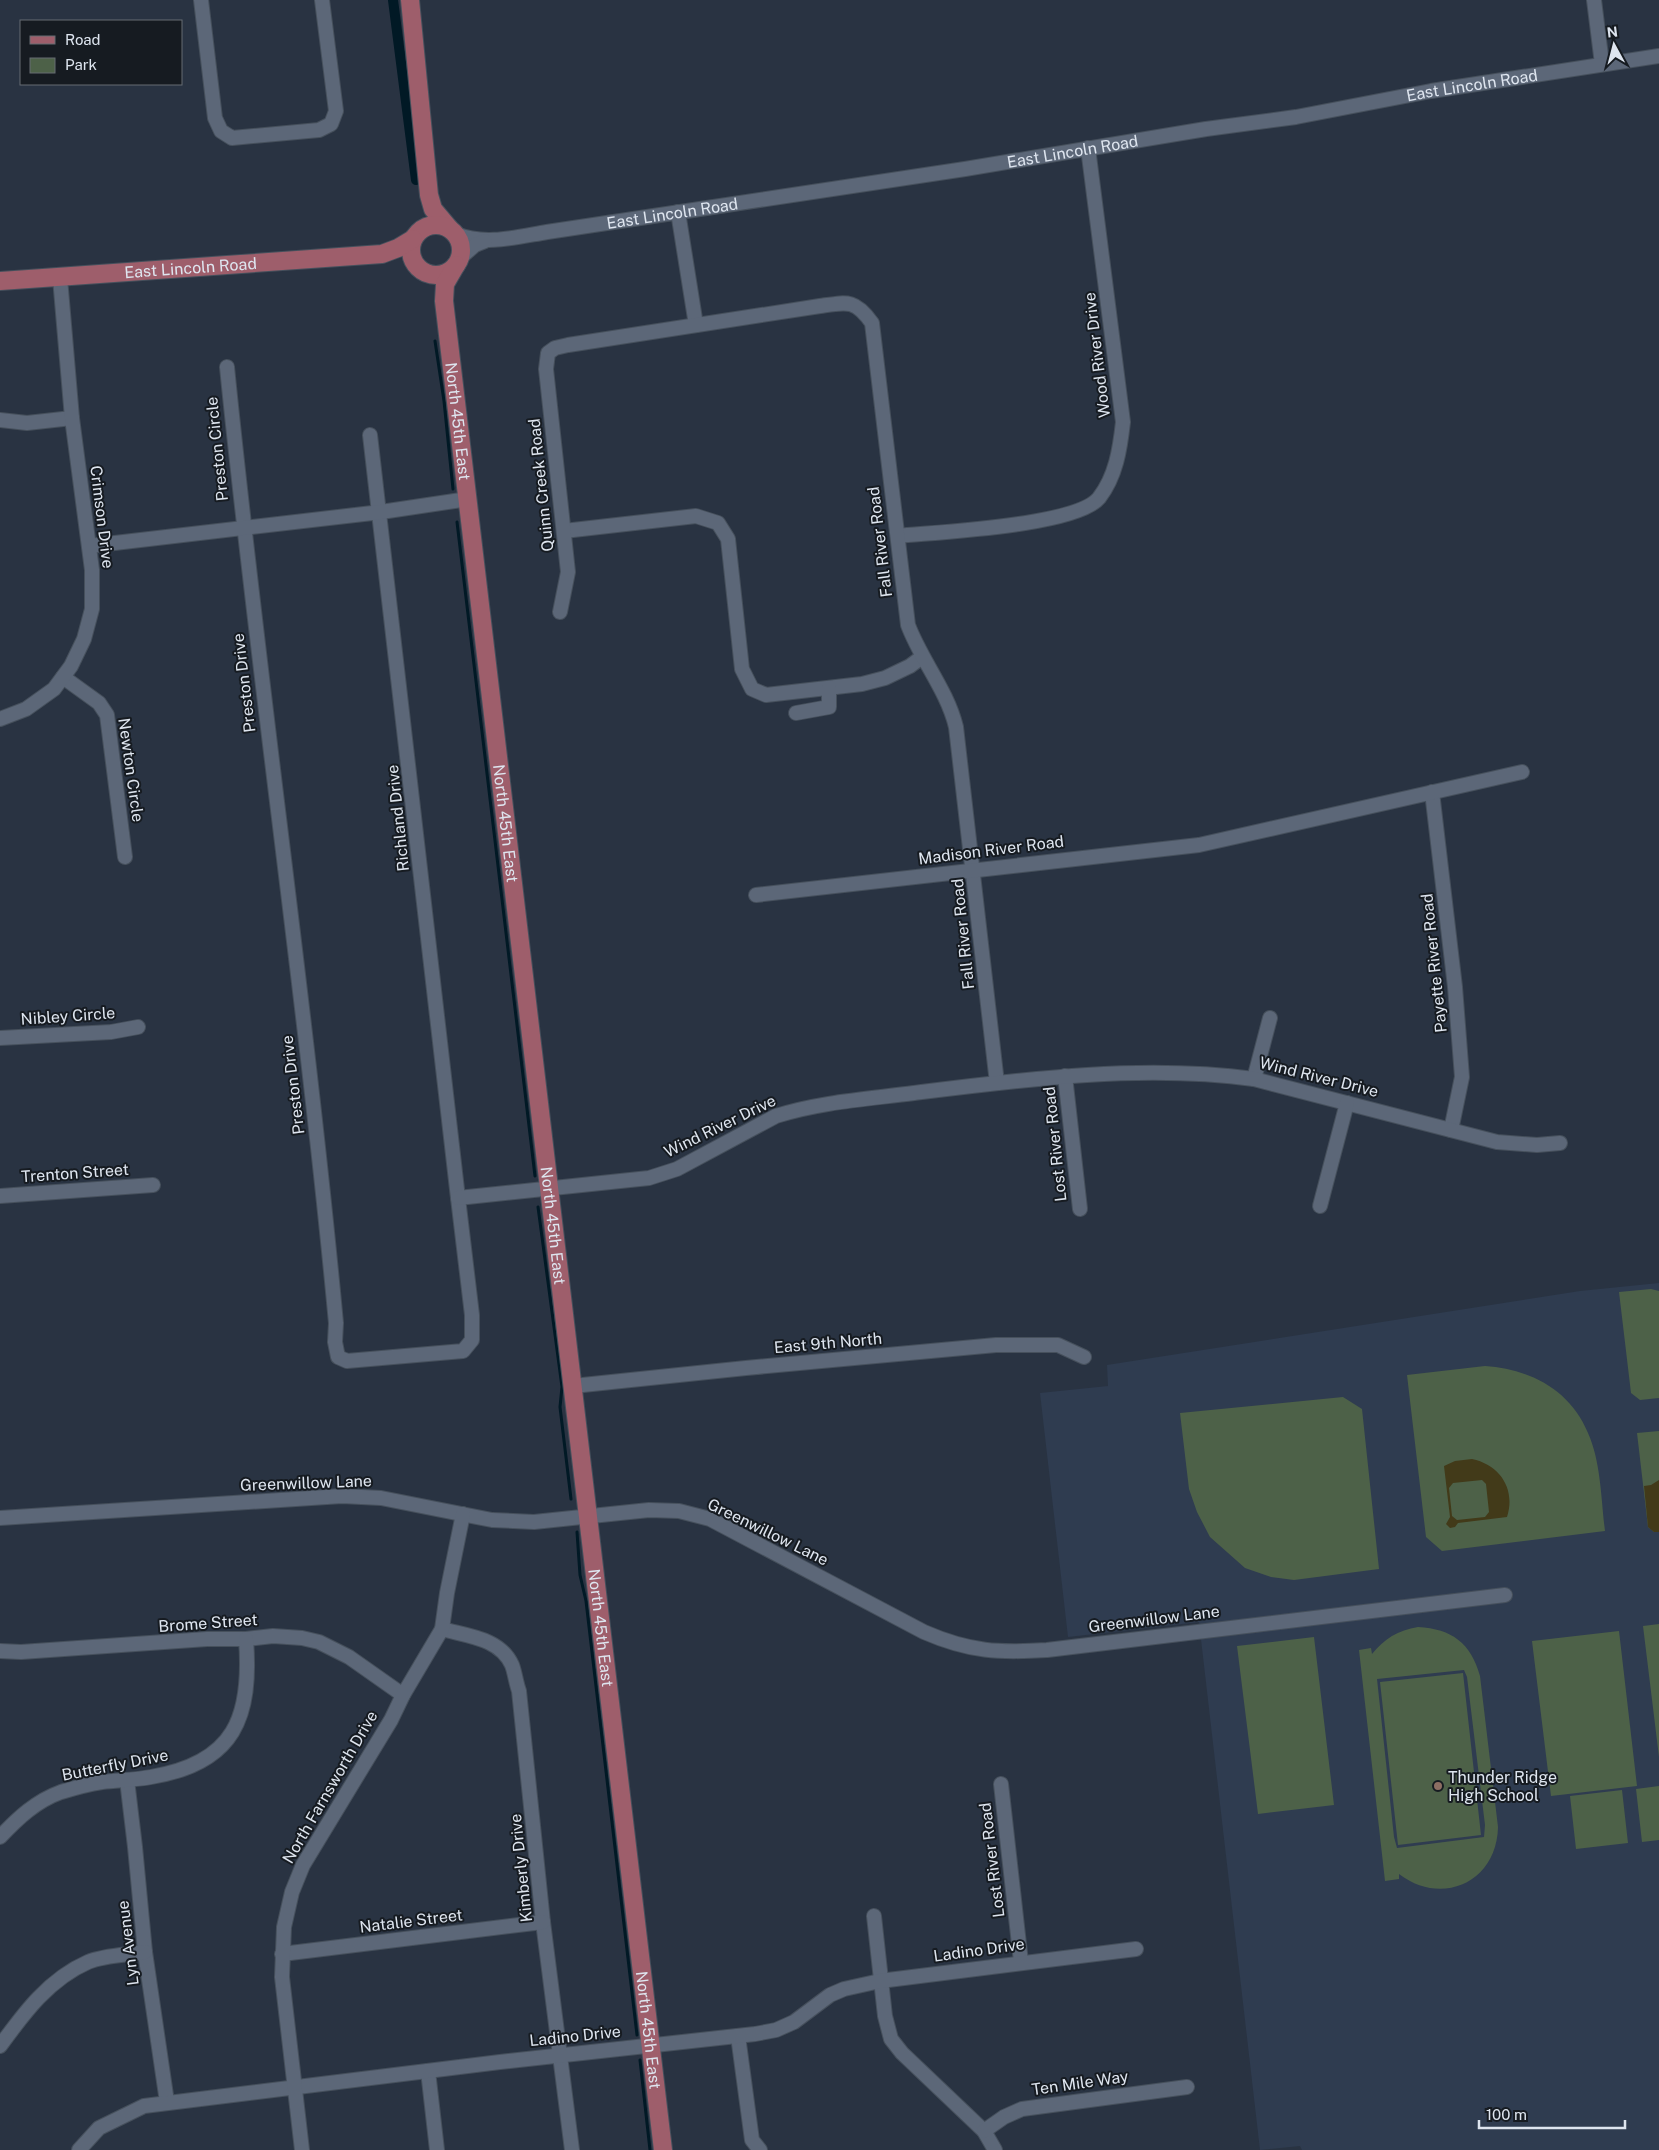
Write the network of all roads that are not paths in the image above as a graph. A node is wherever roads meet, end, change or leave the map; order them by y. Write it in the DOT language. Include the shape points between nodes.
graph roads {
  1 [pos="201,0"];
  2 [pos="322,0"];
  3 [pos="410,0"];
  4 [pos="1594,0"];
  5 [pos="1659,56"];
  6 [pos="1602,64"];
  7 [pos="1088,148"];
  8 [pos="430,195"];
  9 [pos="678,212"];
  10 [pos="452,231"];
  11 [pos="416,235"];
  12 [pos="486,241"];
  13 [pos="382,254"];
  14 [pos="458,262"];
  15 [pos="421,269"];
  16 [pos="60,278"];
  17 [pos="0,281"];
  18 [pos="444,301"];
  19 [pos="696,325"];
  20 [pos="548,353"];
  21 [pos="227,367"];
  22 [pos="72,418"];
  23 [pos="0,420"];
  24 [pos="370,435"];
  25 [pos="468,499"];
  26 [pos="380,512"];
  27 [pos="243,527"];
  28 [pos="564,531"];
  29 [pos="898,536"];
  30 [pos="89,546"];
  31 [pos="560,612"];
  32 [pos="922,657"];
  33 [pos="63,677"];
  34 [pos="829,688"];
  35 [pos="796,713"];
  36 [pos="0,719"];
  37 [pos="1522,772"];
  38 [pos="1432,792"];
  39 [pos="125,857"];
  40 [pos="973,870"];
  41 [pos="756,895"];
  42 [pos="1270,1018"];
  43 [pos="138,1027"];
  44 [pos="0,1038"];
  45 [pos="1065,1076"];
  46 [pos="1254,1079"];
  47 [pos="998,1083"];
  48 [pos="1348,1103"];
  49 [pos="1451,1130"];
  50 [pos="1560,1142"];
  51 [pos="153,1185"];
  52 [pos="550,1187"];
  53 [pos="0,1196"];
  54 [pos="458,1198"];
  55 [pos="1320,1206"];
  56 [pos="1080,1209"];
  57 [pos="1084,1357"];
  58 [pos="573,1386"];
  59 [pos="463,1514"];
  60 [pos="588,1517"];
  61 [pos="0,1518"];
  62 [pos="1506,1595"];
  63 [pos="442,1629"];
  64 [pos="246,1639"];
  65 [pos="0,1651"];
  66 [pos="403,1695"];
  67 [pos="126,1780"];
  68 [pos="1001,1784"];
  69 [pos="0,1837"];
  70 [pos="874,1916"];
  71 [pos="543,1922"];
  72 [pos="1136,1949"];
  73 [pos="145,1952"];
  74 [pos="282,1954"];
  75 [pos="1021,1962"];
  76 [pos="880,1981"];
  77 [pos="738,2036"];
  78 [pos="650,2045"];
  79 [pos="0,2046"];
  80 [pos="560,2055"];
  81 [pos="428,2071"];
  82 [pos="294,2087"];
  83 [pos="1188,2087"];
  84 [pos="167,2102"];
  85 [pos="984,2131"];
  86 [pos="79,2150"];
  87 [pos="302,2150"];
  88 [pos="437,2150"];
  89 [pos="572,2150"];
  90 [pos="663,2150"];
  91 [pos="760,2150"];
  92 [pos="995,2150"];
  1 -- 2 [label="street" via="215,118 221,131 232,138 319,130 331,124 336,112"];
  3 -- 8 [label="main road"];
  4 -- 6 [label="street"];
  5 -- 6 [label="street, East Lincoln Road"];
  6 -- 7 [label="street, East Lincoln Road" via="1431,91 1296,117"];
  7 -- 9 [label="street, East Lincoln Road"];
  7 -- 29 [label="street, Wood River Drive" via="1123,422 1120,450 1111,475 1098,499 1056,518"];
  8 -- 10 [label="main road" via="439,219"];
  8 -- 11 [label="main road" via="426,220"];
  9 -- 12 [label="street, East Lincoln Road"];
  9 -- 19 [label="street"];
  10 -- 11 [label="main road" via="433,225"];
  10 -- 12 [label="street, East Lincoln Road" via="468,239"];
  10 -- 14 [label="main road" via="460,241"];
  11 -- 13 [label="main road, East Lincoln Road" via="398,248"];
  11 -- 15 [label="main road" via="411,252"];
  12 -- 14 [label="street, East Lincoln Road" via="475,245"];
  13 -- 15 [label="main road, East Lincoln Road" via="403,257"];
  13 -- 16 [label="main road, East Lincoln Road"];
  14 -- 15 [label="main road" via="442,274"];
  14 -- 18 [label="main road, North 45th East" via="445,284"];
  15 -- 18 [label="main road, North 45th East" via="438,285"];
  16 -- 17 [label="main road, East Lincoln Road"];
  16 -- 22 [label="street, Crimson Drive"];
  18 -- 25 [label="main road, North 45th East"];
  19 -- 20 [label="street, Fall River Road" via="568,345"];
  19 -- 29 [label="street, Fall River Road" via="845,303 862,308 872,323"];
  20 -- 28 [label="street, Quinn Creek Road" via="546,369"];
  21 -- 27 [label="street, Preston Circle"];
  22 -- 23 [label="street" via="28,423"];
  22 -- 30 [label="street, Crimson Drive"];
  24 -- 26 [label="street, Richland Drive"];
  25 -- 26 [label="street"];
  25 -- 52 [label="main road, North 45th East"];
  26 -- 27 [label="street"];
  26 -- 54 [label="street, Richland Drive"];
  27 -- 30 [label="street"];
  27 -- 54 [label="street, Preston Drive" via="324,1193 338,1357 359,1361 463,1351 472,1340"];
  28 -- 31 [label="street, Quinn Creek Road" via="568,572"];
  28 -- 34 [label="street" via="696,516 718,523 728,539 742,669 752,689 766,695"];
  29 -- 32 [label="street, Fall River Road" via="908,625"];
  30 -- 33 [label="street, Crimson Drive" via="92,609 84,639"];
  32 -- 34 [label="street" via="886,678"];
  32 -- 40 [label="street, Fall River Road" via="947,700 956,727"];
  33 -- 36 [label="street, Crimson Drive" via="54,689 26,709"];
  33 -- 39 [label="street, Newton Circle" via="99,703 107,715"];
  34 -- 35 [label="street" via="829,706"];
  37 -- 38 [label="street, Madison River Road"];
  38 -- 40 [label="street, Madison River Road" via="1199,845"];
  38 -- 49 [label="street, Payette River Road" via="1462,1076"];
  40 -- 41 [label="street, Madison River Road"];
  40 -- 47 [label="street, Fall River Road"];
  42 -- 46 [label="street"];
  43 -- 44 [label="street, Nibley Circle" via="111,1032"];
  45 -- 46 [label="street, Wind River Drive" via="1180,1073"];
  45 -- 47 [label="street, Wind River Drive"];
  45 -- 56 [label="street, Lost River Road"];
  46 -- 48 [label="street, Wind River Drive"];
  47 -- 52 [label="street, Wind River Drive" via="790,1112 776,1116 677,1169 649,1178"];
  48 -- 49 [label="street, Wind River Drive"];
  48 -- 55 [label="street"];
  49 -- 50 [label="street, Wind River Drive" via="1516,1145"];
  51 -- 53 [label="street, Trenton Street"];
  52 -- 54 [label="street, Wind River Drive"];
  52 -- 58 [label="main road, North 45th East"];
  57 -- 58 [label="street, East 9th North" via="1058,1345 996,1345"];
  58 -- 60 [label="main road, North 45th East"];
  59 -- 60 [label="street, Greenwillow Lane" via="492,1520 534,1522"];
  59 -- 61 [label="street, Greenwillow Lane" via="381,1498 342,1496"];
  59 -- 63 [label="street, North Farnsworth Drive"];
  60 -- 62 [label="street, Greenwillow Lane" via="648,1510 679,1511 710,1519 924,1632 976,1650 1048,1650"];
  60 -- 78 [label="main road, North 45th East"];
  63 -- 66 [label="street, North Farnsworth Drive"];
  63 -- 71 [label="street, Kimberly Drive" via="494,1643 512,1665 519,1691"];
  64 -- 65 [label="street, Brome Street"];
  64 -- 66 [label="street, Brome Street" via="273,1636 319,1642"];
  64 -- 67 [label="street, Butterfly Drive" via="247,1684 243,1705 229,1739 216,1752 174,1772"];
  66 -- 74 [label="street, North Farnsworth Drive" via="303,1865 292,1892"];
  67 -- 69 [label="street, Butterfly Drive" via="101,1782 60,1793 34,1805"];
  67 -- 73 [label="street, Lyn Avenue"];
  68 -- 75 [label="street, Lost River Road"];
  70 -- 76 [label="street"];
  71 -- 74 [label="street, Natalie Street"];
  71 -- 80 [label="street, Kimberly Drive"];
  72 -- 75 [label="street, Ladino Drive"];
  73 -- 79 [label="street" via="89,1962 66,1974 43,1992"];
  73 -- 84 [label="street, Lyn Avenue"];
  74 -- 82 [label="street, North Farnsworth Drive"];
  75 -- 76 [label="street, Ladino Drive"];
  76 -- 77 [label="street, Ladino Drive" via="830,1995 794,2022 776,2030"];
  76 -- 85 [label="street" via="891,2039"];
  77 -- 78 [label="street, Ladino Drive"];
  77 -- 91 [label="street" via="752,2140"];
  78 -- 80 [label="street, Ladino Drive"];
  78 -- 90 [label="main road, North 45th East"];
  80 -- 81 [label="street, Ladino Drive"];
  80 -- 89 [label="street, Kimberly Drive"];
  81 -- 82 [label="street, Ladino Drive"];
  81 -- 88 [label="street"];
  82 -- 84 [label="street, Ladino Drive"];
  82 -- 87 [label="street, North Farnsworth Drive"];
  83 -- 85 [label="street, Ten Mile Way" via="1022,2109"];
  84 -- 86 [label="street, Ladino Drive" via="144,2106 113,2120 99,2128"];
  85 -- 92 [label="street"];
}
